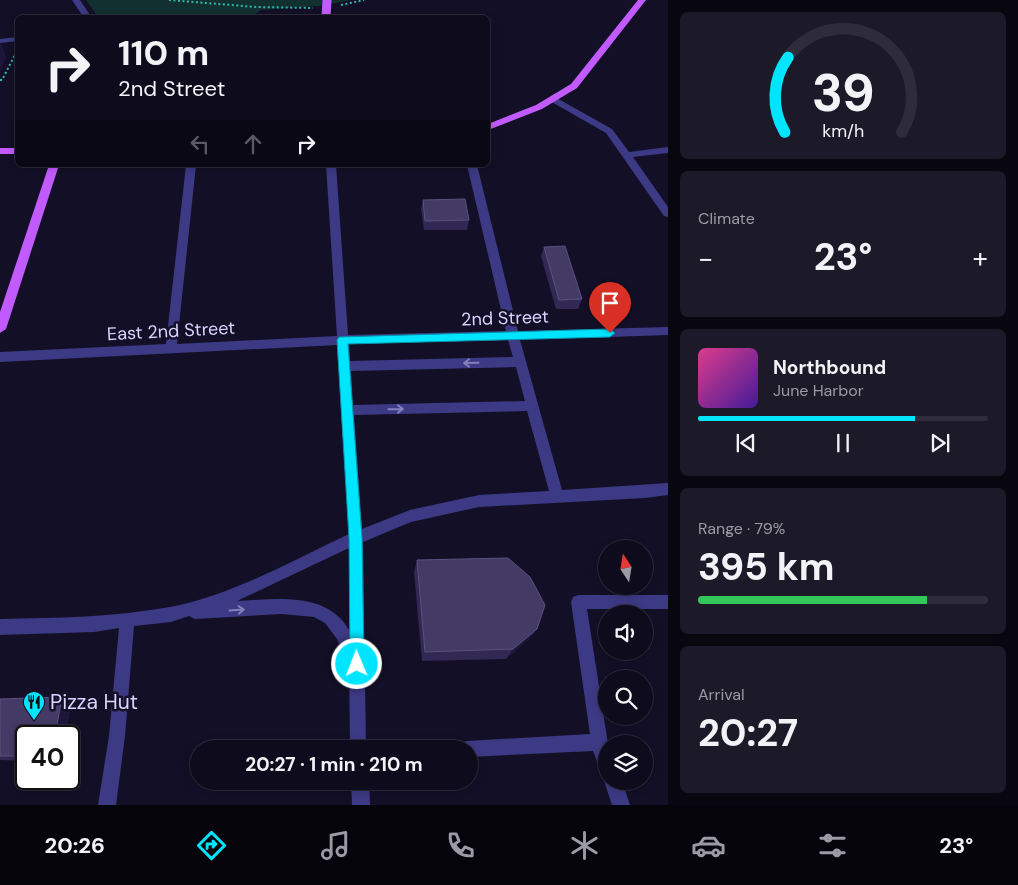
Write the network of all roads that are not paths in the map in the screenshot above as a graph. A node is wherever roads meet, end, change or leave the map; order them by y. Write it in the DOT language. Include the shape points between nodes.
graph roads {
  1 [pos="76,0"];
  2 [pos="327,0"];
  3 [pos="642,0"];
  4 [pos="86,15"];
  5 [pos="326,15"];
  6 [pos="15,39"];
  7 [pos="0,41"];
  8 [pos="553,99"];
  9 [pos="490,126"];
  10 [pos="668,150"];
  11 [pos="0,151"];
  12 [pos="15,151"];
  13 [pos="626,155"];
  14 [pos="53,167"];
  15 [pos="191,167"];
  16 [pos="331,167"];
  17 [pos="472,167"];
  18 [pos="668,214"];
  19 [pos="0,329"];
  20 [pos="668,331"];
  21 [pos="513,336"];
  22 [pos="343,340"];
  23 [pos="170,349"];
  24 [pos="0,357"];
  25 [pos="520,362"];
  26 [pos="345,366"];
  27 [pos="531,406"];
  28 [pos="347,410"];
  29 [pos="668,489"];
  30 [pos="557,497"];
  31 [pos="356,538"];
  32 [pos="668,602"];
  33 [pos="171,614"];
  34 [pos="127,620"];
  35 [pos="0,627"];
  36 [pos="357,664"];
  37 [pos="598,735"];
  38 [pos="358,740"];
  39 [pos="598,742"];
  40 [pos="478,748"];
  41 [pos="361,790"];
  42 [pos="616,790"];
  43 [pos="107,805"];
  44 [pos="362,805"];
  45 [pos="622,805"];
  1 -- 4 [label="street"];
  2 -- 5 [label="main road, bridge"];
  3 -- 8 [label="main road" via="574,86"];
  6 -- 7 [label="street"];
  8 -- 9 [label="main road"];
  8 -- 13 [label="street" via="609,131"];
  10 -- 13 [label="street"];
  11 -- 12 [label="main road"];
  13 -- 18 [label="street"];
  14 -- 19 [label="main road"];
  15 -- 23 [label="street"];
  16 -- 22 [label="street"];
  17 -- 21 [label="street"];
  20 -- 21 [label="street, 2nd Street"];
  21 -- 22 [label="street, 2nd Street"];
  21 -- 25 [label="street"];
  22 -- 23 [label="street, East 2nd Street"];
  22 -- 26 [label="street"];
  23 -- 24 [label="street, East 2nd Street"];
  25 -- 26 [label="street, one-way"];
  25 -- 27 [label="street"];
  26 -- 28 [label="street"];
  28 -- 27 [label="street, one-way"];
  27 -- 30 [label="street"];
  28 -- 31 [label="street"];
  29 -- 30 [label="street"];
  30 -- 31 [label="street" via="479,501 410,516"];
  31 -- 33 [label="street" via="235,595"];
  31 -- 36 [label="street"];
  32 -- 37 [label="street" via="578,602"];
  33 -- 34 [label="street"];
  33 -- 36 [label="street, one-way" via="294,606 324,613 343,631"];
  34 -- 35 [label="street"];
  34 -- 43 [label="street" via="117,736"];
  36 -- 38 [label="street"];
  39 -- 40 [label="street"];
  41 -- 44 [label="street"];
  42 -- 45 [label="street"];
}
